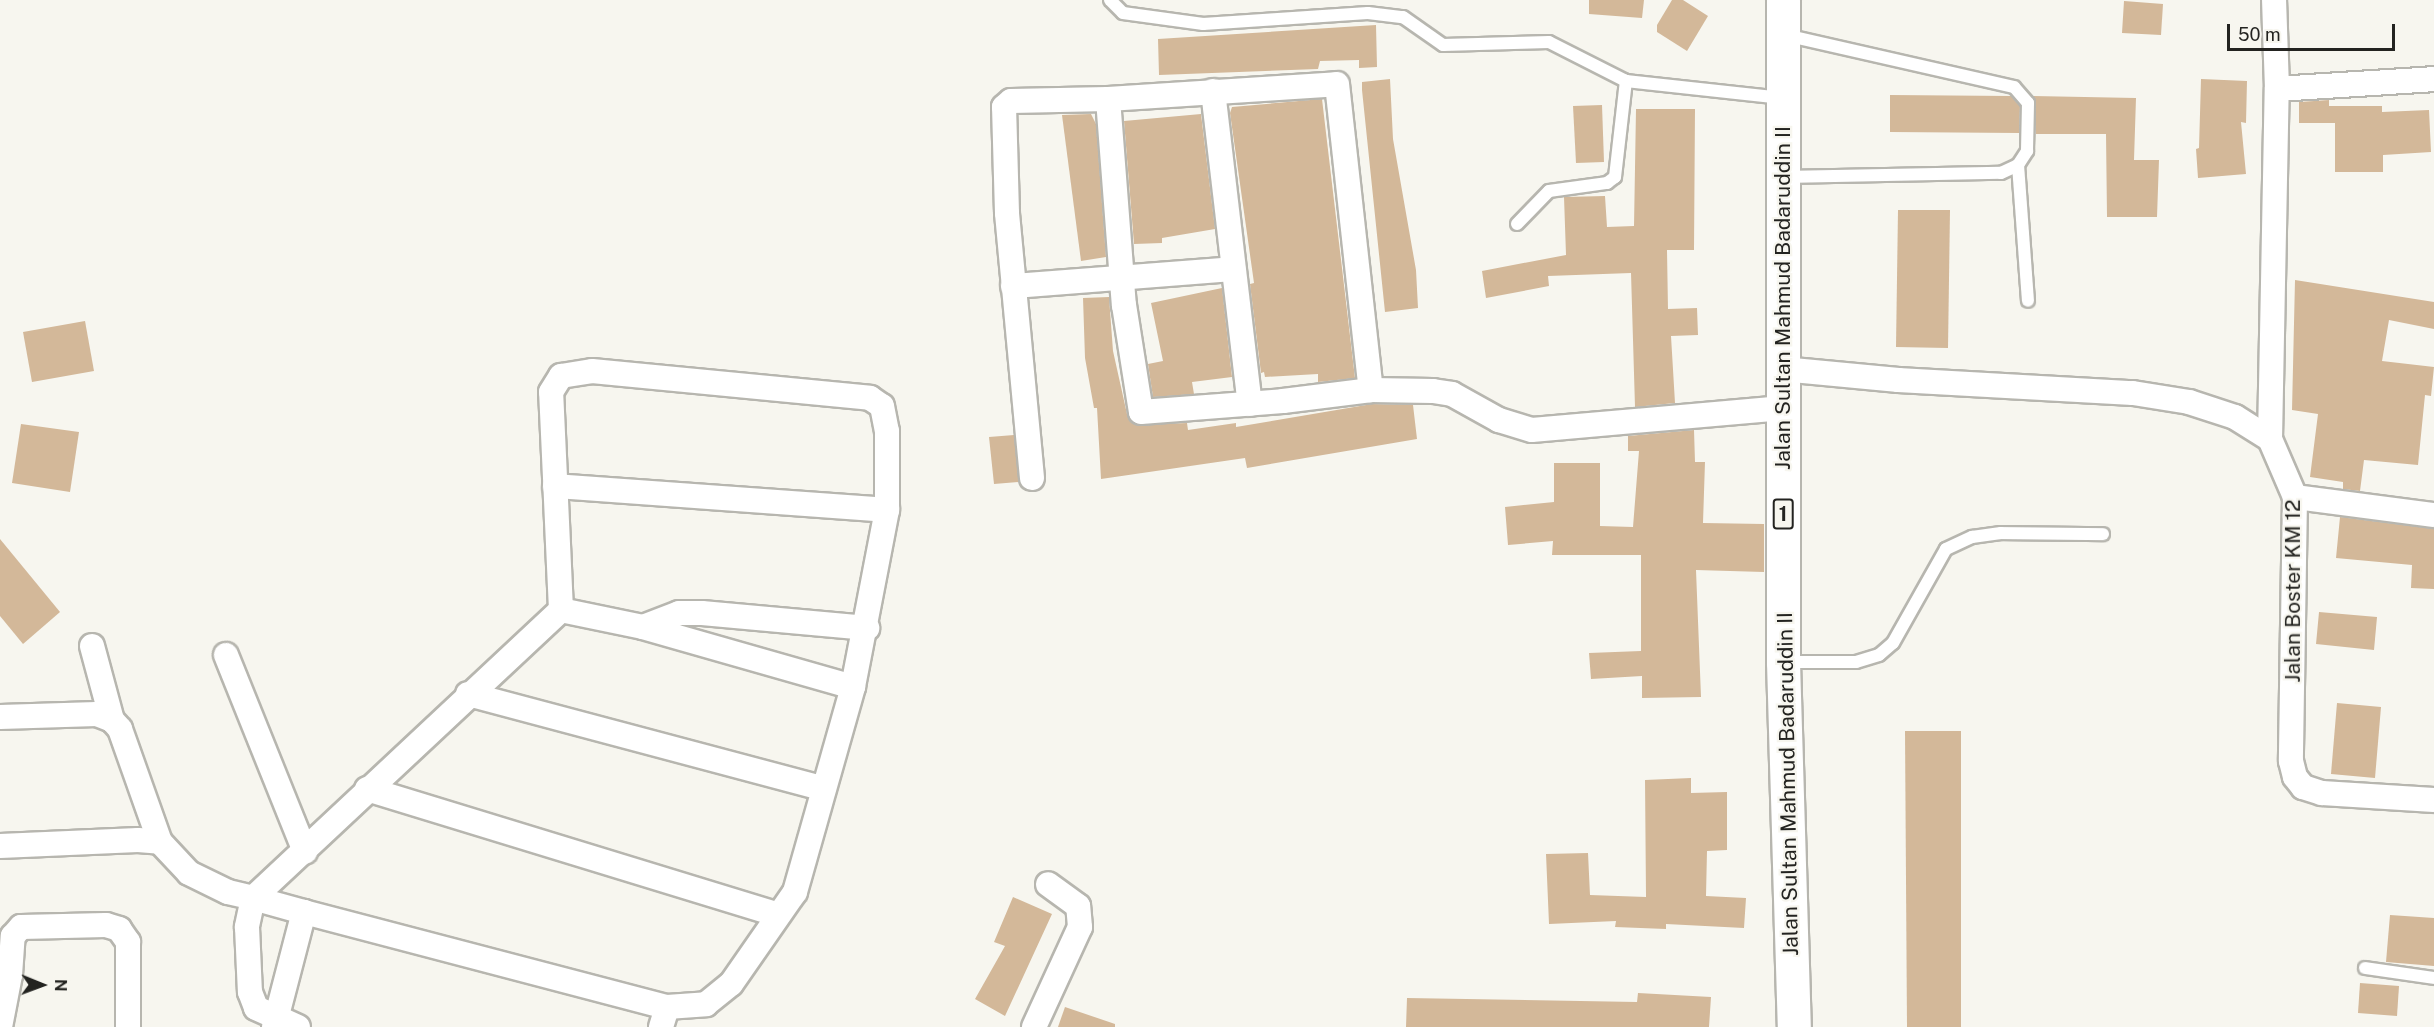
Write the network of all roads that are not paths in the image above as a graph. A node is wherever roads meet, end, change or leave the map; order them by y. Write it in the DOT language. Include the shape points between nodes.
graph roads {
  1 [pos="1110,0"];
  2 [pos="1784,0"];
  3 [pos="2274,0"];
  4 [pos="1784,35"];
  5 [pos="2434,79"];
  6 [pos="1626,81"];
  7 [pos="2277,89"];
  8 [pos="1213,92"];
  9 [pos="1783,98"];
  10 [pos="1108,99"];
  11 [pos="2018,165"];
  12 [pos="1783,177"];
  13 [pos="1517,224"];
  14 [pos="1233,269"];
  15 [pos="1123,278"];
  16 [pos="1013,286"];
  17 [pos="2028,301"];
  18 [pos="1782,369"];
  19 [pos="1371,390"];
  20 [pos="1250,404"];
  21 [pos="1783,408"];
  22 [pos="2270,439"];
  23 [pos="1032,478"];
  24 [pos="555,486"];
  25 [pos="2295,497"];
  26 [pos="887,510"];
  27 [pos="2434,515"];
  28 [pos="2103,534"];
  29 [pos="561,610"];
  30 [pos="643,627"];
  31 [pos="867,628"];
  32 [pos="92,646"];
  33 [pos="226,655"];
  34 [pos="1783,662"];
  35 [pos="853,687"];
  36 [pos="468,694"];
  37 [pos="0,717"];
  38 [pos="112,720"];
  39 [pos="367,789"];
  40 [pos="824,789"];
  41 [pos="2434,800"];
  42 [pos="160,842"];
  43 [pos="0,846"];
  44 [pos="305,852"];
  45 [pos="1048,884"];
  46 [pos="253,898"];
  47 [pos="304,912"];
  48 [pos="778,915"];
  49 [pos="2365,968"];
  50 [pos="5,975"];
  51 [pos="2434,978"];
  52 [pos="664,1017"];
  53 [pos="283,1025"];
  54 [pos="0,1027"];
  55 [pos="128,1027"];
  56 [pos="1034,1027"];
  57 [pos="1794,1027"];
  1 -- 6 [label="lane" via="1123,13 1203,24 1368,13 1403,17 1443,45 1549,42"];
  2 -- 4 [label="highway, Jalan Sultan Mahmud Badaruddin II / 1"];
  3 -- 7 [label="street"];
  4 -- 9 [label="highway, Jalan Sultan Mahmud Badaruddin II / 1"];
  4 -- 11 [label="lane" via="2014,87 2028,103 2027,151"];
  5 -- 7 [label="street"];
  6 -- 9 [label="lane"];
  6 -- 13 [label="lane" via="1615,177 1607,183 1549,191"];
  7 -- 22 [label="street"];
  8 -- 10 [label="street"];
  8 -- 14 [label="street"];
  8 -- 19 [label="street" via="1337,84"];
  9 -- 12 [label="highway, Jalan Sultan Mahmud Badaruddin II / 1"];
  10 -- 15 [label="street"];
  10 -- 16 [label="street" via="1011,101 1004,107"];
  11 -- 12 [label="lane" via="2001,173"];
  11 -- 17 [label="lane"];
  12 -- 18 [label="highway, Jalan Sultan Mahmud Badaruddin II / 1"];
  14 -- 15 [label="street"];
  14 -- 20 [label="street"];
  15 -- 16 [label="street"];
  15 -- 20 [label="street" via="1141,412"];
  16 -- 23 [label="street"];
  18 -- 21 [label="highway, Jalan Sultan Mahmud Badaruddin II / 1"];
  18 -- 22 [label="street" via="1898,380 2133,393 2189,402 2235,417"];
  19 -- 20 [label="street"];
  19 -- 21 [label="street" via="1452,394 1499,420 1532,430"];
  21 -- 34 [label="highway, Jalan Sultan Mahmud Badaruddin II / 1"];
  22 -- 25 [label="street, Jalan Boster KM 12"];
  24 -- 26 [label="street"];
  24 -- 26 [label="street" via="551,392 561,376 592,371 870,398 882,406 886,431"];
  24 -- 29 [label="street"];
  25 -- 27 [label="street"];
  25 -- 41 [label="street, Jalan Boster KM 12" via="2291,760 2295,777 2303,787 2322,793"];
  26 -- 31 [label="street"];
  28 -- 34 [label="lane" via="2001,533 1972,537 1946,549 1893,643 1879,656 1856,662"];
  29 -- 30 [label="street"];
  29 -- 36 [label="street"];
  30 -- 31 [label="street" via="679,613 702,613"];
  30 -- 35 [label="street"];
  31 -- 35 [label="street"];
  32 -- 38 [label="street"];
  33 -- 44 [label="street"];
  34 -- 57 [label="highway, Jalan Sultan Mahmud Badaruddin II / 1"];
  35 -- 40 [label="street"];
  36 -- 39 [label="street"];
  36 -- 40 [label="street"];
  37 -- 38 [label="street" via="97,714"];
  38 -- 42 [label="street" via="120,729"];
  39 -- 44 [label="street"];
  39 -- 48 [label="street"];
  40 -- 48 [label="street" via="795,892"];
  42 -- 43 [label="street"];
  42 -- 46 [label="street" via="189,873 228,892"];
  44 -- 46 [label="street"];
  45 -- 56 [label="street" via="1078,906 1080,927"];
  46 -- 47 [label="street"];
  46 -- 53 [label="street" via="247,927 250,992 256,1008"];
  47 -- 52 [label="street"];
  47 -- 53 [label="street"];
  48 -- 52 [label="street" via="731,984 706,1004"];
  49 -- 51 [label="lane"];
  50 -- 54 [label="street"];
  50 -- 55 [label="street" via="13,936 21,927 119,928 128,942"];
}
